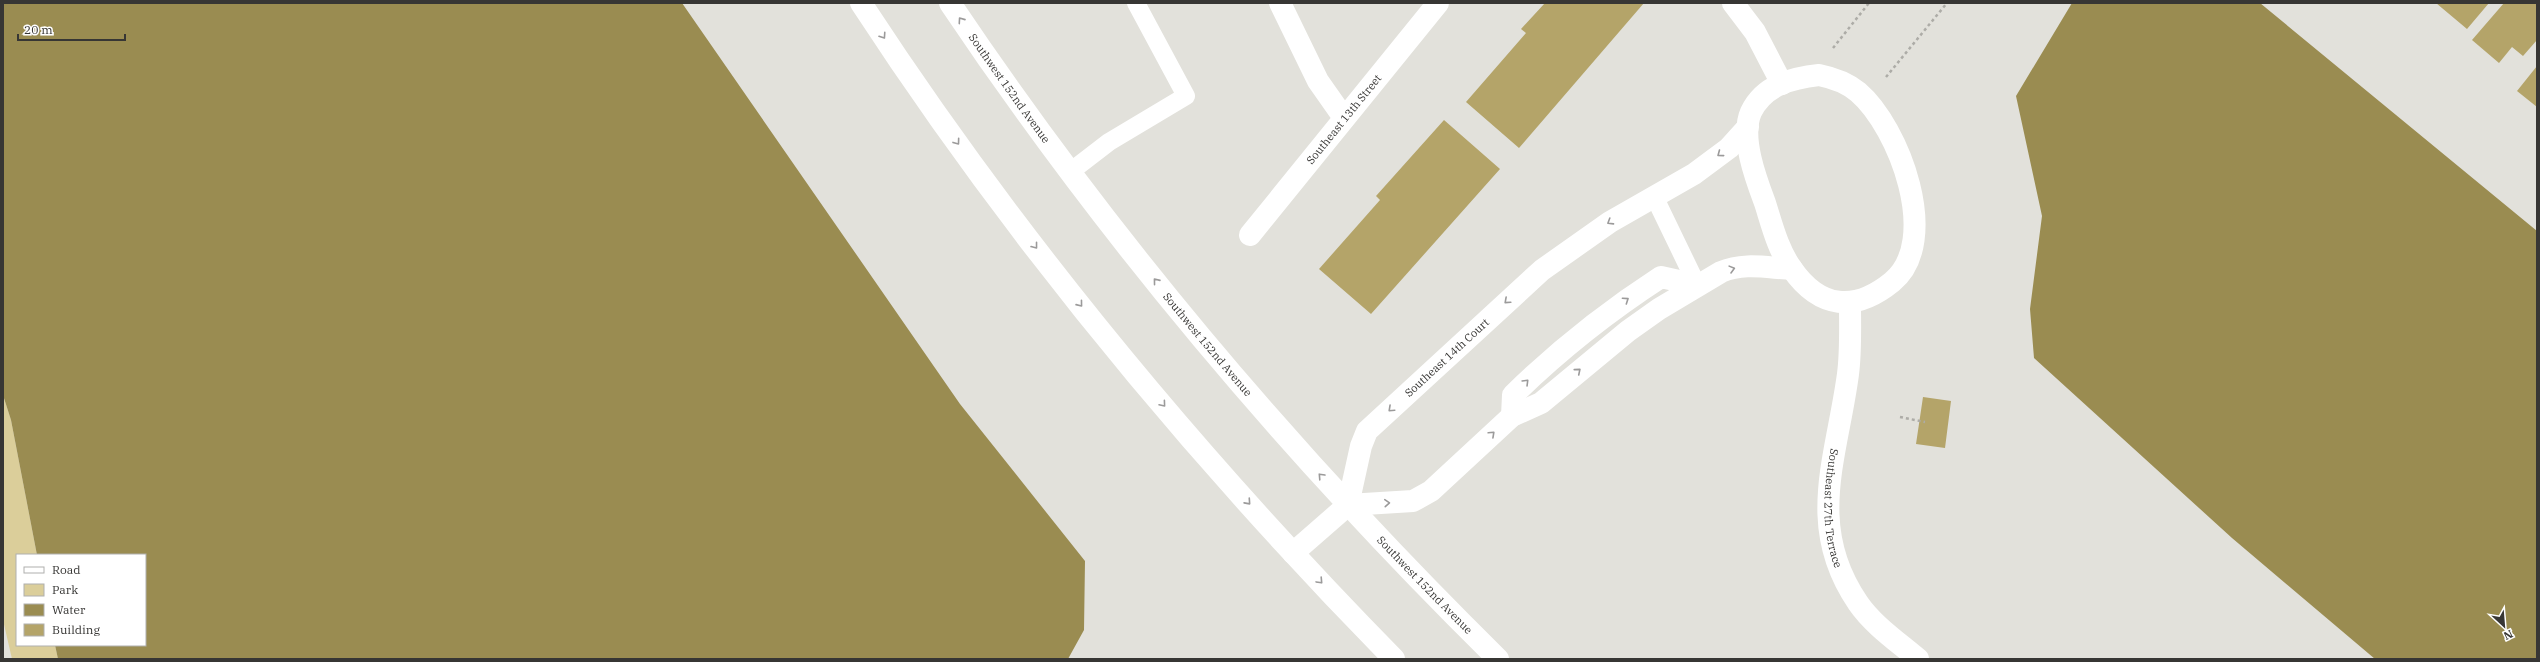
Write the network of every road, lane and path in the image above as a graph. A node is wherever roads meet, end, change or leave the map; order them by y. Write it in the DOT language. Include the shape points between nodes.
graph roads {
  1 [pos="861,3"];
  2 [pos="950,3"];
  3 [pos="1136,3"];
  4 [pos="1280,3"];
  5 [pos="1438,3"];
  6 [pos="1734,3"];
  7 [pos="1869,3"];
  8 [pos="1947,3"];
  9 [pos="1828,53"];
  10 [pos="1886,78"];
  11 [pos="1782,84"];
  12 [pos="1344,118"];
  13 [pos="1748,127"];
  14 [pos="1070,172"];
  15 [pos="1654,196"];
  16 [pos="1250,235"];
  17 [pos="1792,269"];
  18 [pos="1697,285"];
  19 [pos="1850,304"];
  20 [pos="1900,417"];
  21 [pos="1925,422"];
  22 [pos="1348,505"];
  23 [pos="1293,553"];
  24 [pos="1394,659"];
  25 [pos="1498,659"];
  26 [pos="1918,659"];
  1 -- 23 [label="street, one-way" via="938,117 1051,268 1136,373"];
  14 -- 2 [label="street, Southwest 152nd Avenue, one-way"];
  3 -- 14 [label="lane" via="1186,96 1109,142"];
  4 -- 12 [label="street" via="1318,81"];
  5 -- 12 [label="street, Southeast 13th Street"];
  6 -- 11 [label="street" via="1755,32"];
  7 -- 9 [label="path"];
  8 -- 10 [label="path"];
  11 -- 13 [label="street" via="1770,89 1760,99 1751,112"];
  11 -- 19 [label="street" via="1801,77 1819,75 1838,78 1857,91 1873,108 1885,125 1903,165 1912,204 1913,223 1909,260 1894,280 1881,291 1865,300"];
  12 -- 16 [label="street, Southeast 13th Street"];
  13 -- 15 [label="street, Southeast 14th Court, one-way" via="1729,148 1694,174"];
  13 -- 17 [label="street" via="1750,157 1755,175 1779,243"];
  22 -- 14 [label="street, Southwest 152nd Avenue, one-way" via="1229,371"];
  15 -- 18 [label="lane"];
  15 -- 22 [label="street, Southeast 14th Court, one-way" via="1586,238 1542,270 1367,431 1361,446"];
  18 -- 17 [label="street, one-way" via="1732,268 1748,266"];
  17 -- 19 [label="street" via="1818,295 1835,302"];
  22 -- 18 [label="street, one-way" via="1413,501 1431,491 1512,416 1541,403 1628,331"];
  19 -- 26 [label="street, Southeast 27th Terrace" via="1848,373 1828,492 1830,537 1839,568 1859,604 1877,624"];
  20 -- 21 [label="path"];
  22 -- 23 [label="street"];
  22 -- 25 [label="street, Southwest 152nd Avenue"];
  23 -- 24 [label="street, one-way"];
}
